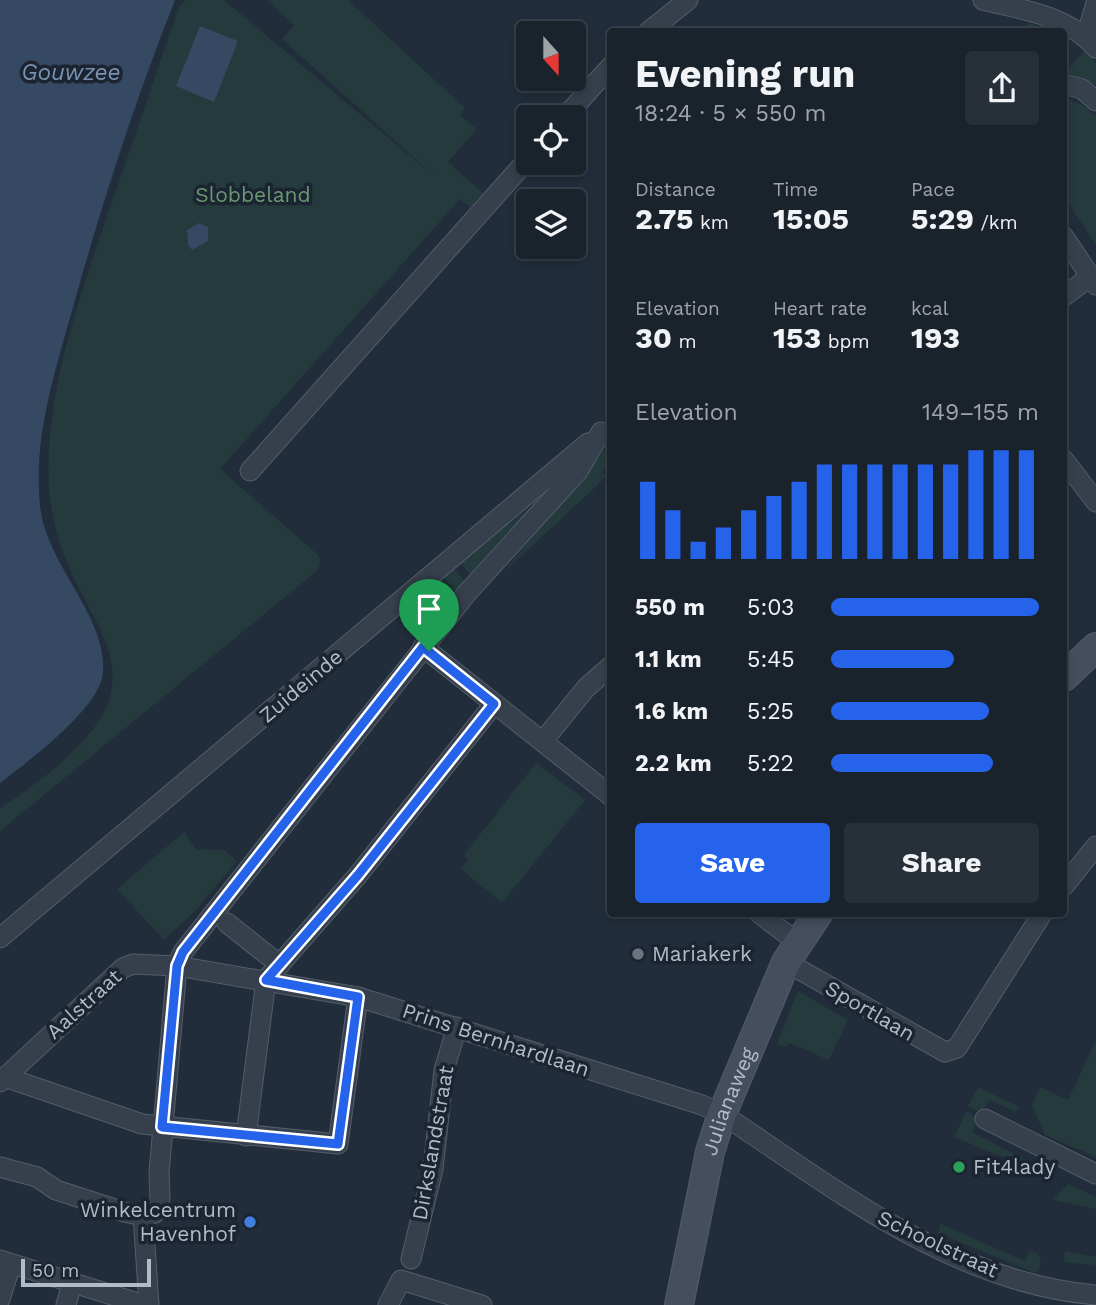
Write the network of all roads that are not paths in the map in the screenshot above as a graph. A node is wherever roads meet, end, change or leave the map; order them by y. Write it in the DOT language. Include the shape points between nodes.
graph roads {
  1 [pos="688,0"];
  2 [pos="983,0"];
  3 [pos="1096,3"];
  4 [pos="653,28"];
  5 [pos="1066,28"];
  6 [pos="1067,28"];
  7 [pos="1091,43"];
  8 [pos="607,70"];
  9 [pos="1067,85"];
  10 [pos="1096,101"];
  11 [pos="576,105"];
  12 [pos="516,172"];
  13 [pos="1067,242"];
  14 [pos="1093,281"];
  15 [pos="1067,294"];
  16 [pos="606,428"];
  17 [pos="1067,464"];
  18 [pos="250,471"];
  19 [pos="1096,502"];
  20 [pos="423,647"];
  21 [pos="1096,647"];
  22 [pos="607,670"];
  23 [pos="1067,674"];
  24 [pos="494,704"];
  25 [pos="543,741"];
  26 [pos="607,793"];
  27 [pos="1096,846"];
  28 [pos="1067,882"];
  29 [pos="220,917"];
  30 [pos="762,917"];
  31 [pos="816,917"];
  32 [pos="1040,917"];
  33 [pos="0,938"];
  34 [pos="791,952"];
  35 [pos="280,965"];
  36 [pos="177,966"];
  37 [pos="266,980"];
  38 [pos="358,997"];
  39 [pos="457,1027"];
  40 [pos="2,1080"];
  41 [pos="730,1119"];
  42 [pos="985,1119"];
  43 [pos="162,1127"];
  44 [pos="246,1136"];
  45 [pos="0,1167"];
  46 [pos="1096,1174"];
  47 [pos="144,1216"];
  48 [pos="411,1259"];
  49 [pos="6,1262"];
  50 [pos="72,1283"];
  51 [pos="1096,1295"];
  52 [pos="1043,1297"];
  53 [pos="0,1299"];
  54 [pos="65,1305"];
  55 [pos="144,1305"];
  56 [pos="149,1305"];
  57 [pos="388,1305"];
  58 [pos="482,1305"];
  59 [pos="679,1305"];
  1 -- 4 [label="street"];
  2 -- 5 [label="street" via="1048,17"];
  3 -- 7 [label="street"];
  6 -- 7 [label="street"];
  8 -- 11 [label="street"];
  9 -- 10 [label="street" via="1082,89"];
  12 -- 18 [label="street"];
  13 -- 14 [label="street"];
  14 -- 15 [label="street"];
  16 -- 20 [label="street, Zuideinde" via="578,471"];
  16 -- 33 [label="street, Zuideinde"];
  17 -- 19 [label="street"];
  20 -- 24 [label="street"];
  20 -- 29 [label="street, Zuideinde"];
  21 -- 23 [label="main road"];
  22 -- 25 [label="street"];
  24 -- 25 [label="street"];
  24 -- 35 [label="street"];
  25 -- 26 [label="street"];
  27 -- 28 [label="street"];
  29 -- 35 [label="street"];
  29 -- 36 [label="street, Zuideinde" via="183,952"];
  30 -- 34 [label="street, Sportlaan"];
  31 -- 34 [label="main road, Julianaweg"];
  32 -- 34 [label="street, Sportlaan" via="957,1048 945,1052"];
  34 -- 41 [label="main road, Julianaweg"];
  35 -- 37 [label="street"];
  36 -- 37 [label="street, Aalstraat"];
  36 -- 40 [label="street, Aalstraat" via="133,964 123,968"];
  36 -- 43 [label="street"];
  37 -- 38 [label="street, Prins Bernhardlaan"];
  37 -- 44 [label="street"];
  38 -- 39 [label="street, Prins Bernhardlaan"];
  38 -- 44 [label="street" via="338,1144"];
  39 -- 41 [label="street, Prins Bernhardlaan"];
  39 -- 48 [label="street, Dirkslandstraat" via="444,1070 433,1169"];
  40 -- 43 [label="street"];
  41 -- 52 [label="street, Schoolstraat" via="888,1225"];
  41 -- 59 [label="main road, Julianaweg" via="710,1152"];
  42 -- 46 [label="street"];
  43 -- 44 [label="street"];
  43 -- 47 [label="street" via="159,1206 155,1213"];
  45 -- 47 [label="street" via="37,1177 56,1190"];
  47 -- 56 [label="street"];
  49 -- 50 [label="street"];
  49 -- 53 [label="street"];
  50 -- 54 [label="street"];
  50 -- 55 [label="street"];
  51 -- 52 [label="street, Schoolstraat"];
  57 -- 58 [label="street" via="401,1280"];
}
